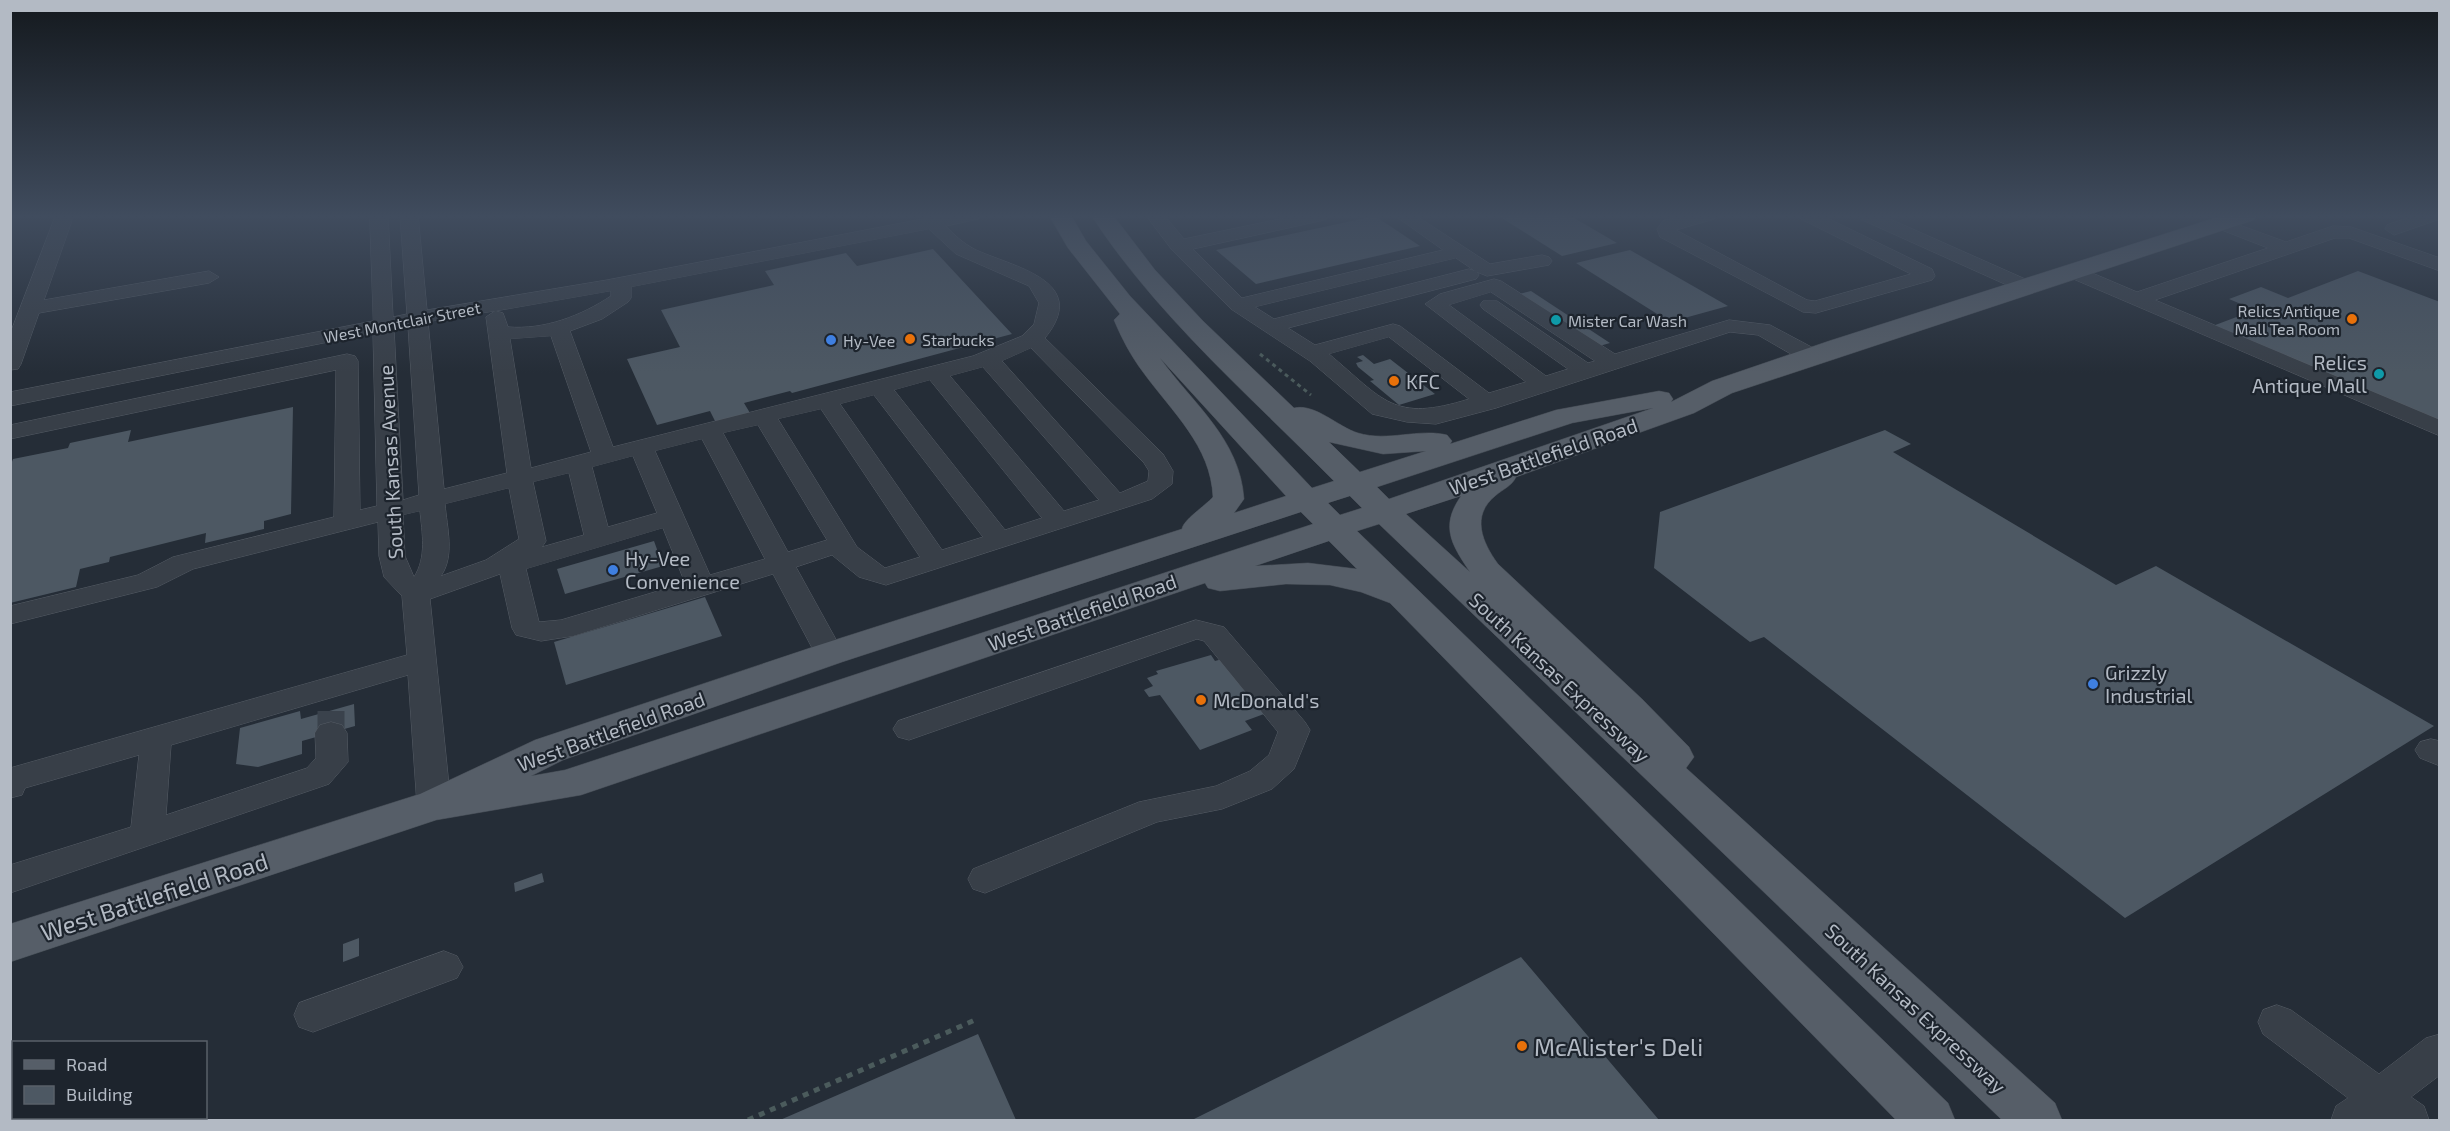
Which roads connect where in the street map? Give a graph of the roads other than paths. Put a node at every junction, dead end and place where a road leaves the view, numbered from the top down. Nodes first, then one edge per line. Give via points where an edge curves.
1 (47, 268) edge
2 (380, 268) edge
3 (414, 268) edge
4 (703, 268) edge
5 (1004, 268) edge
6 (1095, 268) edge
7 (1142, 268) edge
8 (1201, 268) edge
9 (1392, 268) edge
10 (1483, 268) edge
11 (1501, 268) edge
12 (1732, 268) edge
13 (1914, 268) edge
14 (1984, 268) edge
15 (2081, 268) edge
16 (2228, 268) edge
17 (1487, 270) junction
18 (2071, 271) junction
19 (209, 277) dead end
20 (621, 284) junction
21 (2025, 286) junction
22 (2137, 299) junction
23 (1121, 301) junction
24 (494, 304) junction
25 (1238, 305) junction
26 (1490, 305) dead end
27 (33, 308) junction
28 (418, 318) junction
29 (383, 325) junction
30 (1194, 326) junction
31 (1271, 326) junction
32 (558, 327) junction
33 (498, 332) junction
34 (1033, 338) junction
35 (274, 347) junction
36 (1312, 352) junction
37 (1811, 356) junction
38 (988, 359) junction
39 (1613, 363) junction
40 (10, 364) edge
41 (1586, 371) junction
42 (936, 373) junction
43 (273, 377) junction
44 (1544, 385) junction
45 (880, 387) junction
46 (1722, 387) junction
47 (10, 399) edge
48 (826, 401) junction
49 (1488, 403) junction
50 (1566, 416) junction
51 (765, 417) junction
52 (2439, 429) edge
53 (710, 430) junction
54 (10, 432) edge
55 (642, 448) junction
56 (605, 457) junction
57 (579, 464) junction
58 (1525, 464) junction
59 (520, 479) junction
60 (1354, 483) junction
61 (1305, 498) junction
62 (432, 501) junction
63 (1115, 503) junction
64 (390, 511) junction
65 (1384, 511) junction
66 (671, 518) junction
67 (347, 522) junction
68 (1059, 522) junction
69 (1334, 527) junction
70 (598, 539) junction
71 (1000, 541) junction
72 (1166, 543) junction
73 (845, 549) junction
74 (511, 562) junction
75 (781, 562) junction
76 (937, 562) junction
77 (701, 587) junction
78 (416, 594) junction
79 (1403, 598) junction
80 (10, 615) edge
81 (1050, 623) junction
82 (829, 654) junction
83 (422, 662) junction
84 (331, 710) junction
85 (909, 729) dead end
86 (156, 738) junction
87 (11, 782) edge
88 (434, 805) junction
89 (147, 835) junction
90 (1753, 858) junction
91 (10, 879) edge
92 (985, 879) dead end
93 (10, 943) edge
94 (444, 967) dead end
95 (313, 1015) dead end
96 (2277, 1022) dead end
97 (2439, 1051) edge
98 (2380, 1113) edge
99 (1930, 1120) edge
100 (2037, 1120) edge

1 - 27 street
2 - 29 street, South Kansas Avenue
3 - 28 street, South Kansas Avenue
4 - 20 street, West Montclair Street
5 - 34 street via 1047,291 1052,305 1047,322
6 - 23 main road
7 - 30 main road, South Kansas Expressway
8 - 25 street
9 - 25 street
10 - 17 street
11 - 17 street
12 - 13 street via 1803,306 1816,307 1925,276
14 - 21 street
15 - 18 main road, West Battlefield Road
16 - 22 street
17 - 31 street
18 - 21 main road, West Battlefield Road
18 - 22 street
19 - 27 street
20 - 24 street, West Montclair Street
20 - 32 street via 621,298 608,308
21 - 37 main road, West Battlefield Road
22 - 52 street
23 - 61 main road
23 - 72 main road via 1146,361 1205,432 1228,475 1228,499 1222,508
24 - 28 street, West Montclair Street
24 - 33 street
25 - 31 street
26 - 41 street
27 - 40 street
28 - 29 street, West Montclair Street
28 - 62 street, South Kansas Avenue
29 - 35 street, West Montclair Street
29 - 64 street, South Kansas Avenue
30 - 50 main road via 1316,426 1358,443 1411,445
30 - 60 main road, South Kansas Expressway
31 - 36 street
32 - 33 street via 524,333
32 - 56 street
33 - 59 street
34 - 38 street
34 - 63 street via 1154,459 1161,471 1160,484
35 - 43 street
35 - 47 street, West Montclair Street
36 - 49 street via 1380,409 1436,417
36 - 49 street via 1393,330
37 - 39 street via 1763,329 1729,326
37 - 46 main road, West Battlefield Road
38 - 42 street
38 - 63 street
39 - 41 street
39 - 44 street via 1494,285 1436,304
41 - 44 street
42 - 45 street
42 - 68 street
43 - 54 street
43 - 67 street via 347,361
44 - 49 street
45 - 48 street
45 - 71 street
46 - 50 main road, West Battlefield Road
46 - 58 main road, West Battlefield Road via 1684,407
48 - 51 street
48 - 76 street
50 - 60 main road, West Battlefield Road
51 - 53 street
51 - 73 street
53 - 55 street
53 - 75 street
55 - 56 street
55 - 66 street
56 - 57 street
57 - 59 street
57 - 70 street
58 - 65 main road, West Battlefield Road
58 - 90 main road via 1496,481 1466,510 1463,530 1473,554 1665,746
59 - 62 street
59 - 74 street via 533,541
60 - 61 main road, West Battlefield Road
60 - 65 main road, South Kansas Expressway
61 - 69 main road
61 - 72 main road, West Battlefield Road
62 - 64 street
62 - 78 street, South Kansas Avenue via 436,547 433,568
63 - 68 street
64 - 67 street
64 - 78 street, South Kansas Avenue via 392,556 398,577
65 - 69 main road, West Battlefield Road
65 - 90 main road, South Kansas Expressway
66 - 70 street
66 - 77 street
67 - 80 street via 183,563 147,581
68 - 71 street
69 - 79 main road
69 - 81 main road, West Battlefield Road
70 - 74 street
71 - 76 street
72 - 82 main road, West Battlefield Road
73 - 75 street via 832,547
73 - 76 street via 870,574 886,577
74 - 77 street via 526,628 541,632 563,629
74 - 78 street
75 - 77 street
75 - 82 street
78 - 83 street
79 - 81 main road via 1340,576 1275,574 1182,588
79 - 99 main road
81 - 88 main road, West Battlefield Road via 567,785
82 - 88 main road, West Battlefield Road via 549,750
83 - 84 street
83 - 88 street
84 - 86 street
84 - 89 street via 332,762 318,776
85 - 92 street via 1196,629 1214,634 1293,729 1283,761 1261,780 1222,797 1151,811
86 - 87 street
86 - 89 street
88 - 93 main road, West Battlefield Road
89 - 91 street
90 - 100 main road, South Kansas Expressway
94 - 95 street
96 - 98 street
97 - 98 street

